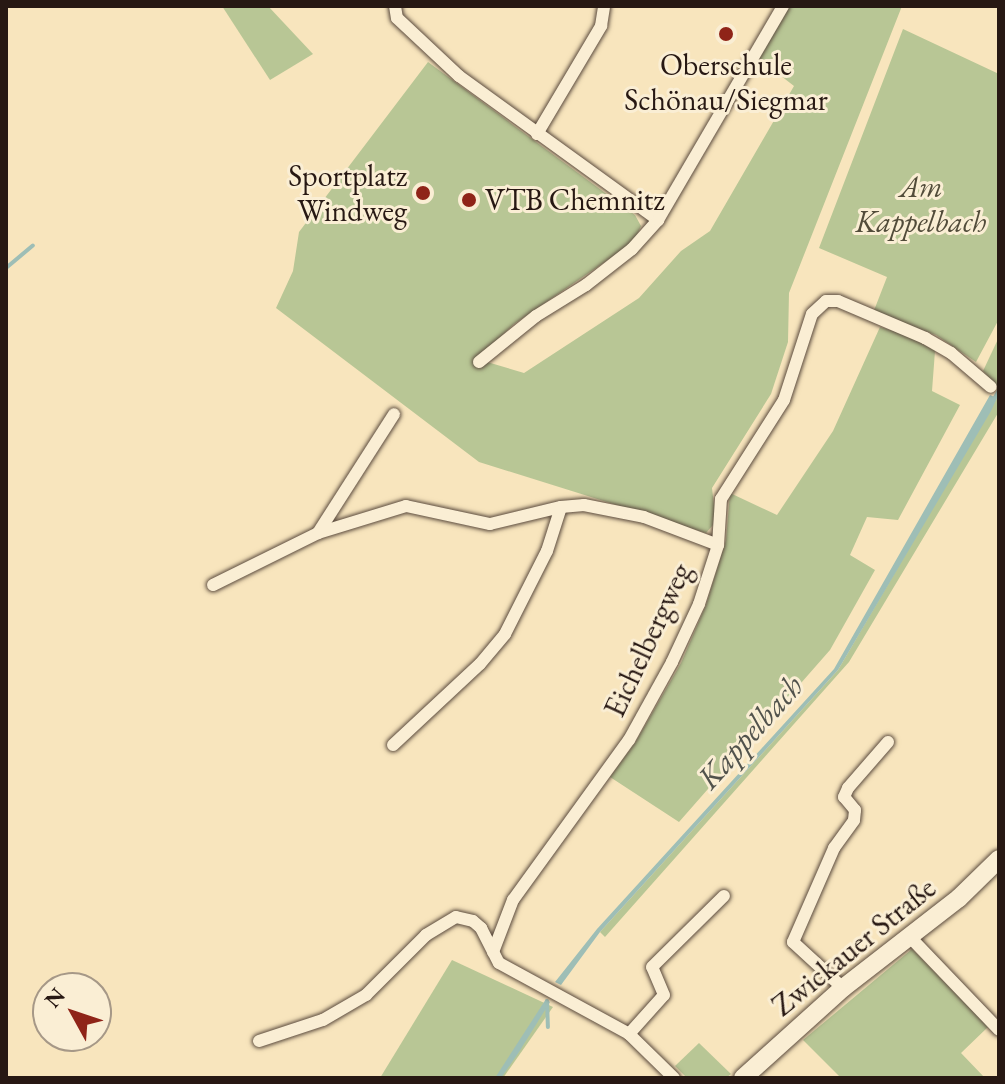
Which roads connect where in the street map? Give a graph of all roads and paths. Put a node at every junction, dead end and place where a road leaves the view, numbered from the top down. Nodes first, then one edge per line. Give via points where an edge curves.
1 (604, 6) edge
2 (783, 6) edge
3 (394, 8) edge
4 (537, 134) junction
5 (658, 220) junction
6 (479, 362) dead end
7 (991, 387) dead end
8 (394, 414) dead end
9 (561, 507) junction
10 (318, 533) junction
11 (718, 545) junction
12 (213, 585) dead end
13 (888, 742) dead end
14 (393, 745) dead end
15 (999, 859) edge
16 (724, 896) dead end
17 (909, 936) junction
18 (493, 952) junction
19 (843, 988) junction
20 (999, 1030) edge
21 (629, 1034) junction
22 (259, 1041) dead end
23 (674, 1078) edge
24 (743, 1078) edge

1 - 4 street via 601,26
2 - 5 street
3 - 4 street via 397,18 459,76
4 - 5 street
5 - 6 street via 632,249 525,323
7 - 11 street, Eichelbergweg via 925,338 838,301 826,301 812,314 784,400 721,499
8 - 10 street
9 - 10 street via 490,524 406,506
9 - 11 street via 584,505 644,517
9 - 14 street via 547,551 505,634
10 - 12 street
11 - 18 street, Eichelbergweg via 699,604 644,714 513,900
13 - 19 street via 848,788 844,797 855,810 854,820 834,848 793,942
15 - 17 main road, Zwickauer Straße
16 - 21 street via 652,967 664,995
17 - 19 main road, Zwickauer Straße
17 - 20 street
18 - 21 street via 499,963
18 - 22 street via 481,928 456,917 426,935 366,995 323,1020
19 - 24 main road, Zwickauer Straße
21 - 23 street

